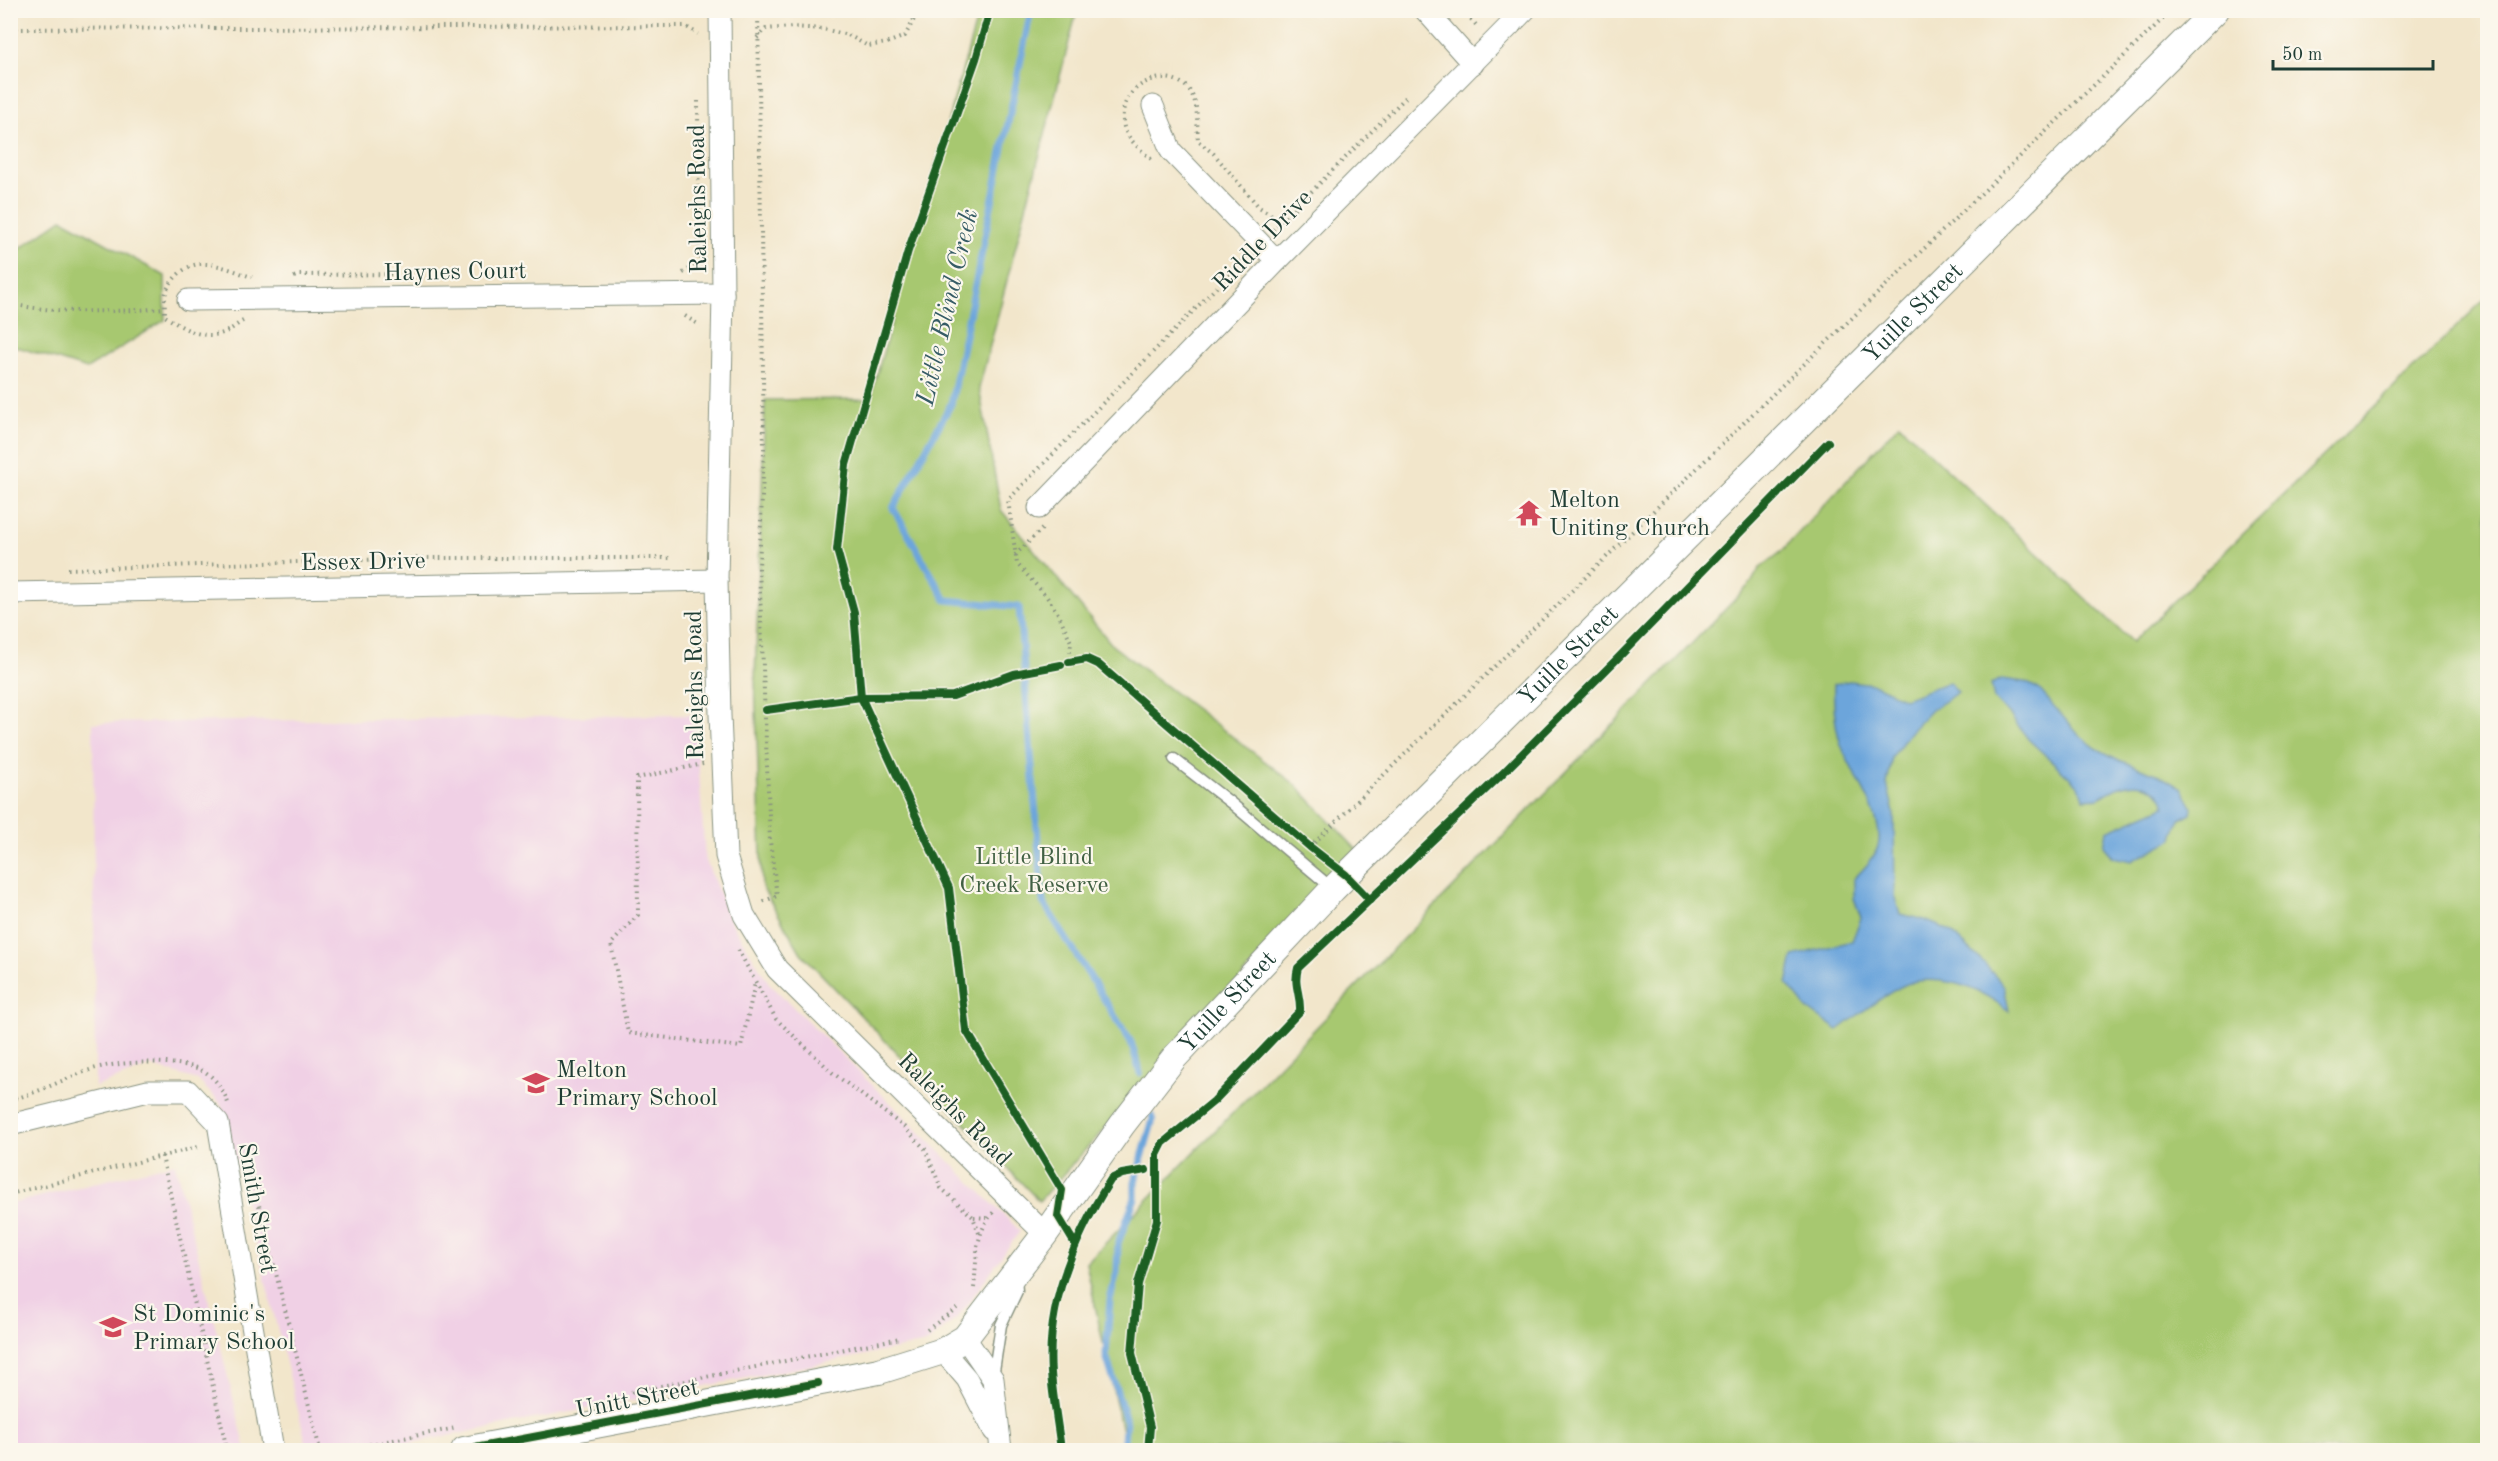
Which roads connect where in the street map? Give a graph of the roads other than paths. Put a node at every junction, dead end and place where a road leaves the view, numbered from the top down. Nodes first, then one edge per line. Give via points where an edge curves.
1 (720, 10) edge
2 (1425, 10) edge
3 (1525, 10) edge
4 (2216, 10) edge
5 (1473, 63) junction
6 (1153, 106) dead end
7 (1277, 261) junction
8 (723, 294) junction
9 (188, 300) dead end
10 (1039, 508) dead end
11 (717, 580) junction
12 (10, 593) edge
13 (1174, 759) dead end
14 (1339, 882) junction
15 (10, 1125) edge
16 (1045, 1234) junction
17 (1016, 1273) junction
18 (965, 1338) junction
19 (943, 1351) junction
20 (993, 1379) junction
21 (1000, 1446) edge
22 (273, 1450) edge
23 (464, 1450) edge

1 - 8 street, Raleighs Road
2 - 5 street
3 - 5 street, Riddle Drive
4 - 14 street, Yuille Street
5 - 7 street, Riddle Drive
6 - 7 street via 1171,151
7 - 10 street, Riddle Drive
8 - 9 street, Haynes Court
8 - 11 street, Raleighs Road
11 - 12 street, Essex Drive
11 - 16 street, Raleighs Road via 726,856 744,915 777,969
13 - 14 lane
14 - 16 street, Yuille Street via 1173,1058
15 - 22 street, Smith Street via 148,1091 188,1091 218,1123
16 - 17 street, Yuille Street
17 - 18 street, Yuille Street
17 - 20 lane via 1017,1291 1001,1325
18 - 19 street, Yuille Street
18 - 20 street
19 - 21 street via 967,1379
19 - 23 street, Unitt Street via 879,1371
20 - 21 street

